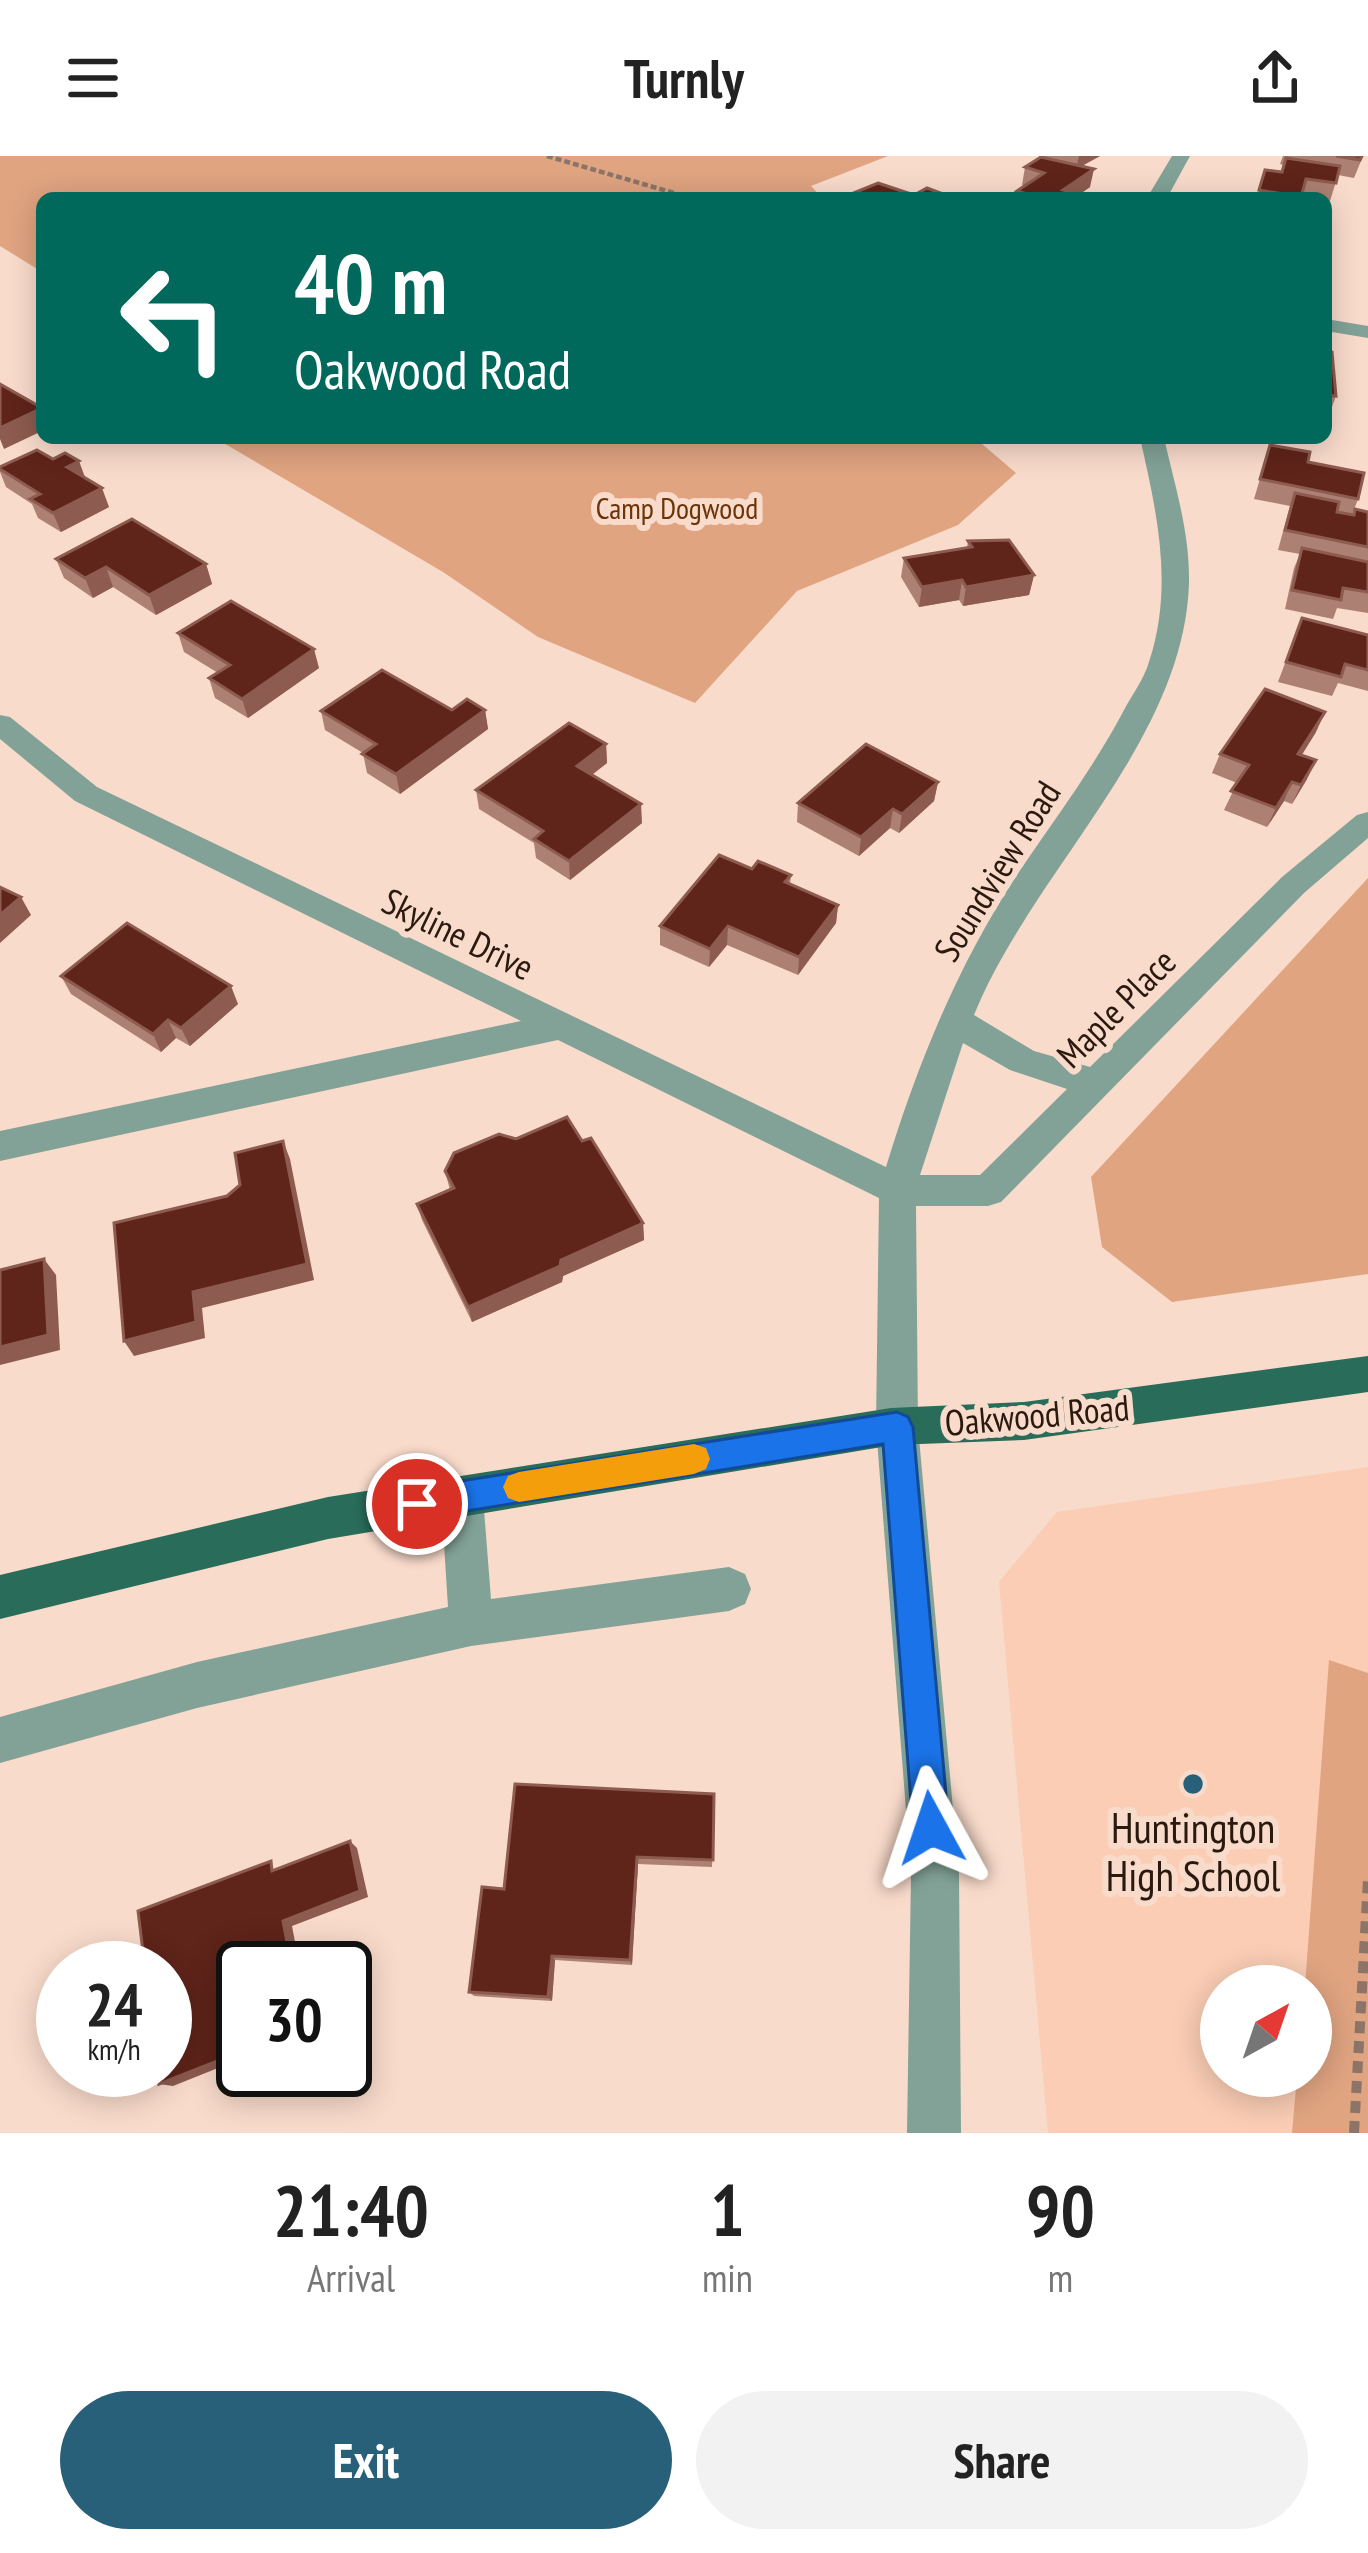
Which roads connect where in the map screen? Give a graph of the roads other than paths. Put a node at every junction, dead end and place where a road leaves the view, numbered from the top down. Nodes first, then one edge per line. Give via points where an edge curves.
1 (1181, 156) edge
2 (1160, 192) edge
3 (1332, 326) edge
4 (1368, 332) edge
5 (1152, 444) edge
6 (0, 724) edge
7 (1368, 822) edge
8 (956, 1020) junction
9 (557, 1027) junction
10 (1097, 1082) junction
11 (0, 1146) edge
12 (897, 1190) junction
13 (1368, 1374) edge
14 (894, 1427) junction
15 (462, 1497) junction
16 (729, 1589) dead end
17 (0, 1597) edge
18 (471, 1624) junction
19 (0, 1740) edge
20 (934, 2133) edge

1 - 2 street
3 - 4 street
5 - 8 street, Soundview Road via 1174,533 1176,585 1163,663 1103,778 974,974
6 - 9 street, Skyline Drive via 86,794
7 - 10 street, Maple Place
8 - 10 street via 1041,1072
8 - 12 street, Soundview Road
9 - 11 street
9 - 12 street, Skyline Drive
10 - 12 street, Maple Place via 988,1191
12 - 14 street, Soundview Road
13 - 14 main road, Oakwood Road via 1024,1421
14 - 15 main road, Oakwood Road
14 - 20 street, Soundview Road via 935,1874
15 - 17 main road, Oakwood Road via 328,1518
15 - 18 street
16 - 18 street
18 - 19 street via 197,1685

